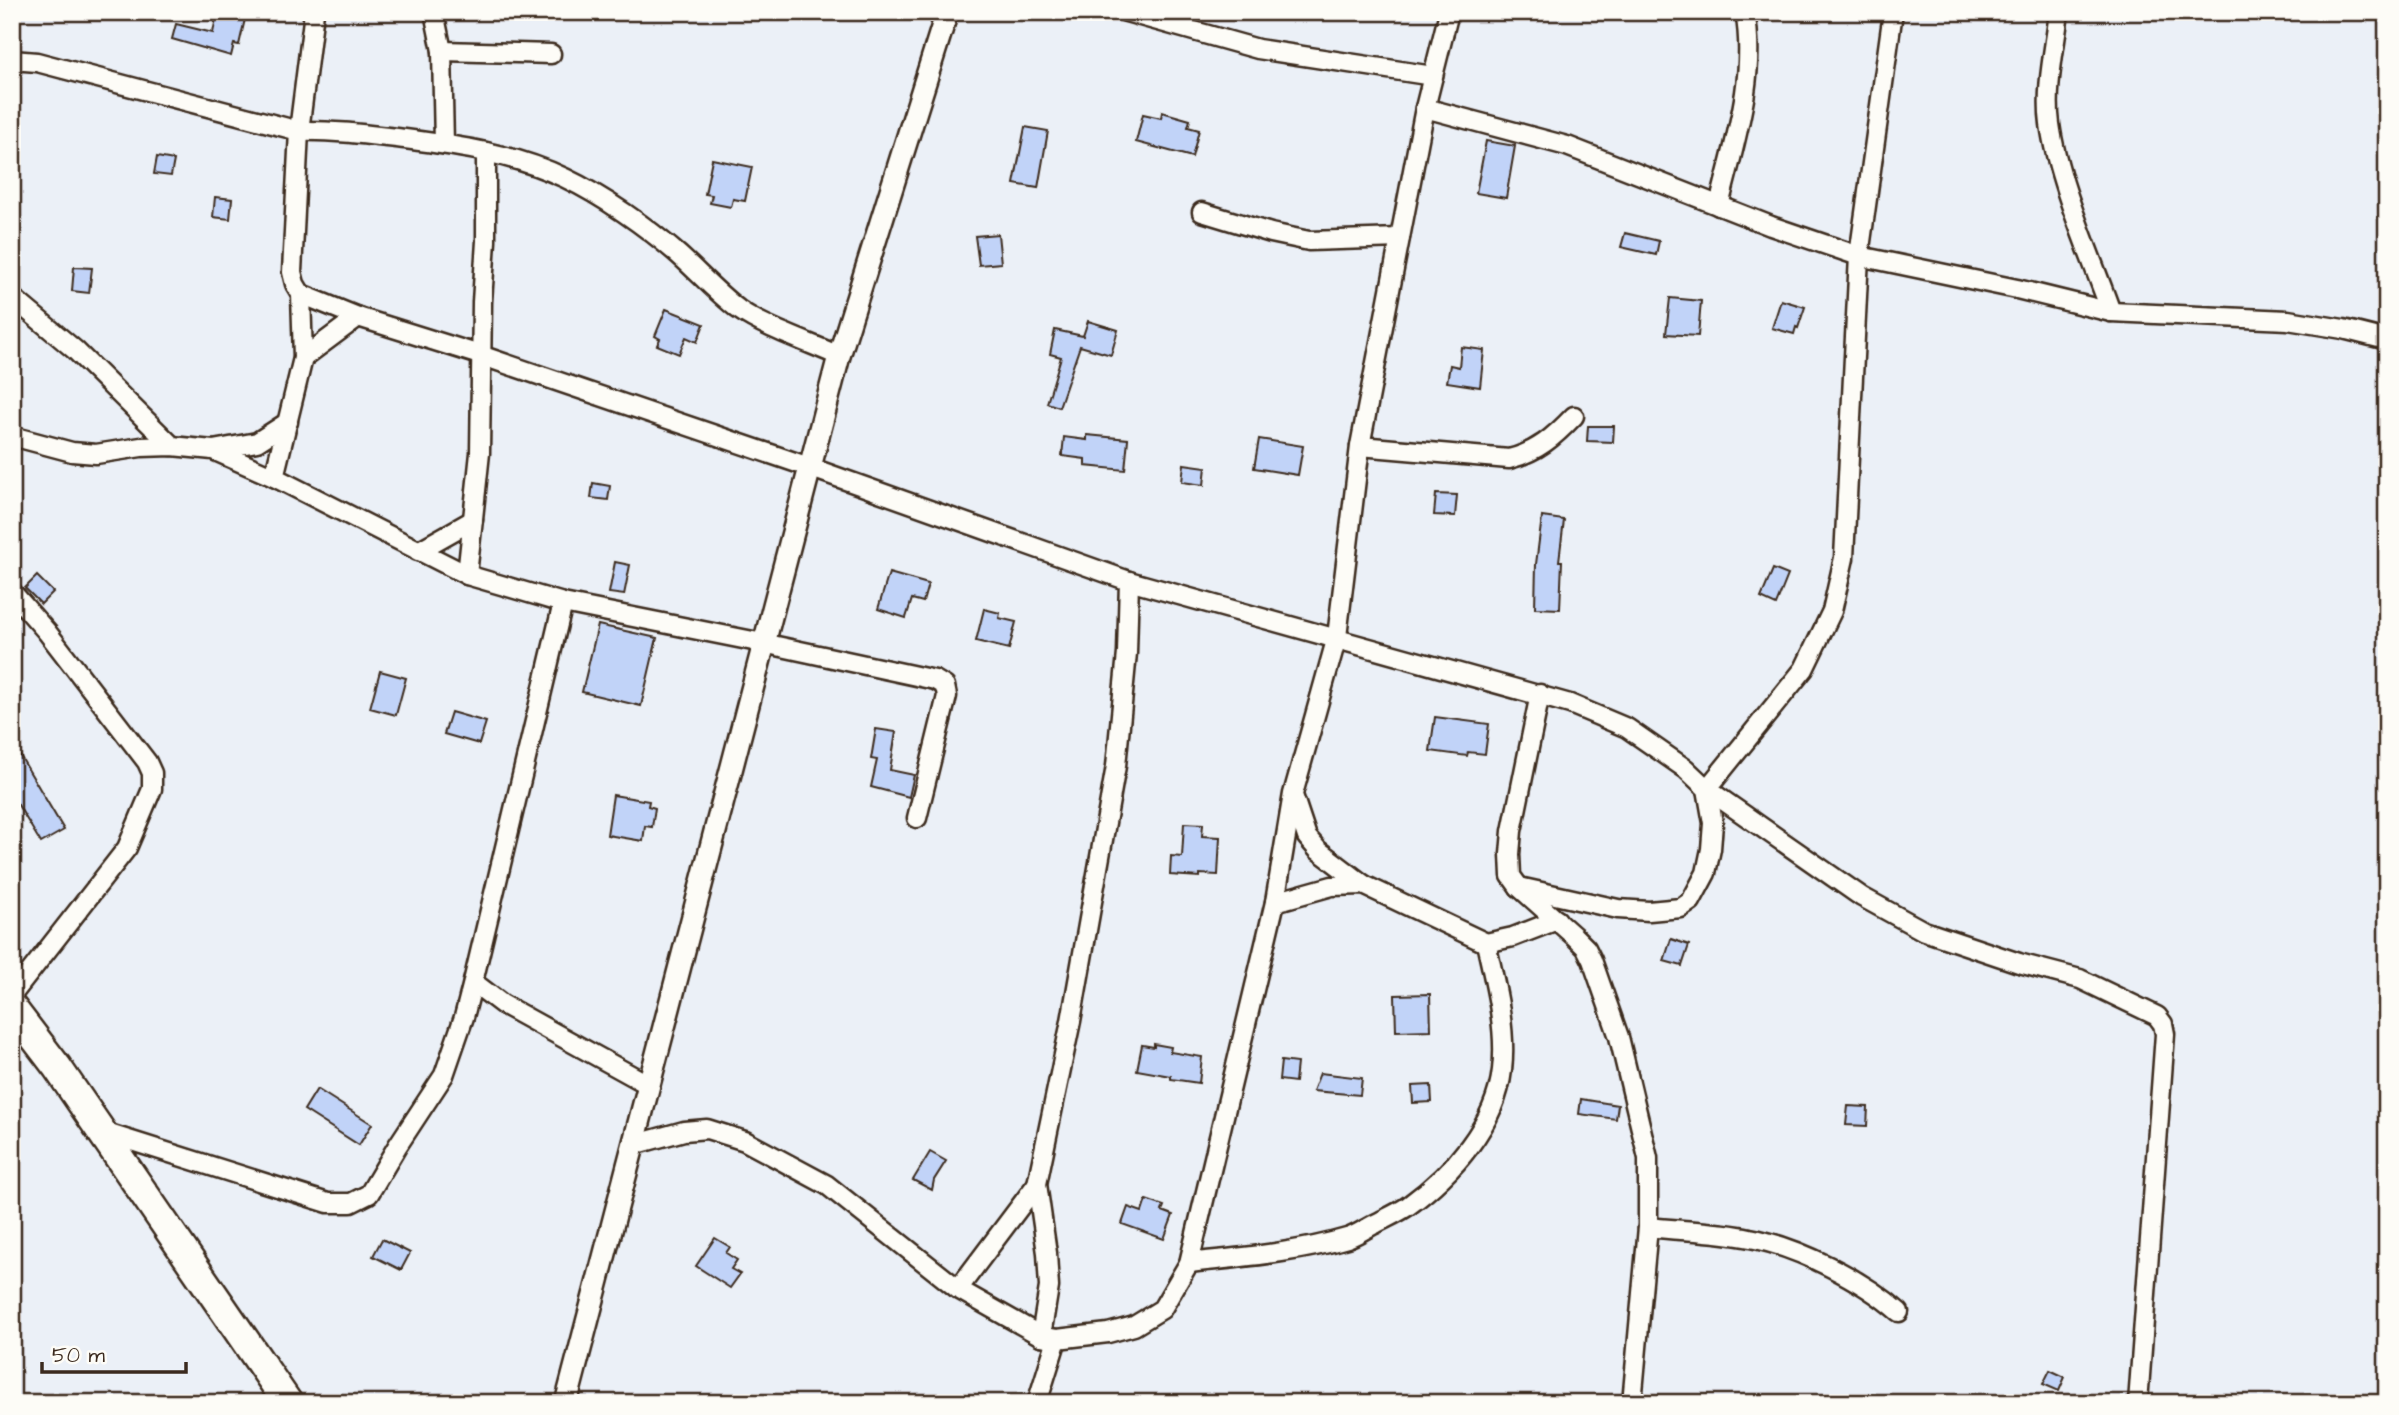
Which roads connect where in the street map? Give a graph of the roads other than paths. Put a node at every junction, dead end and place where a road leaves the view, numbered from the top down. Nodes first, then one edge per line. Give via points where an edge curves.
1 (314, 12) edge
2 (434, 12) edge
3 (947, 12) edge
4 (1126, 12) edge
5 (1449, 12) edge
6 (1745, 12) edge
7 (1893, 12) edge
8 (2059, 12) edge
9 (1171, 18) edge
10 (442, 51) junction
11 (551, 54) dead end
12 (12, 60) edge
13 (1433, 76) junction
14 (1425, 108) junction
15 (299, 131) junction
16 (444, 144) junction
17 (486, 152) junction
18 (1719, 206) junction
19 (1202, 212) dead end
20 (1400, 238) junction
21 (1859, 256) junction
22 (301, 294) junction
23 (12, 297) edge
24 (2111, 312) junction
25 (358, 317) junction
26 (2387, 340) edge
27 (483, 356) junction
28 (839, 356) junction
29 (303, 358) junction
30 (1574, 416) dead end
31 (288, 422) junction
32 (12, 436) edge
33 (172, 446) junction
34 (1360, 446) junction
35 (212, 450) junction
36 (809, 467) junction
37 (274, 477) junction
38 (473, 520) junction
39 (418, 551) junction
40 (467, 575) junction
41 (1129, 582) junction
42 (12, 593) edge
43 (563, 603) junction
44 (1337, 637) junction
45 (763, 643) junction
46 (1540, 694) junction
47 (1707, 789) junction
48 (1293, 794) junction
49 (917, 818) dead end
50 (1364, 885) junction
51 (1519, 887) junction
52 (1275, 902) junction
53 (1557, 920) junction
54 (1486, 943) junction
55 (473, 982) junction
56 (12, 995) edge
57 (12, 1008) edge
58 (649, 1085) junction
59 (100, 1131) junction
60 (633, 1145) junction
61 (1037, 1184) junction
62 (1648, 1227) junction
63 (1189, 1263) junction
64 (958, 1289) junction
65 (1899, 1312) dead end
66 (1049, 1337) junction
67 (288, 1403) edge
68 (566, 1403) edge
69 (1037, 1403) edge
70 (1632, 1403) edge
71 (2138, 1403) edge

1 - 15 street
2 - 10 street
3 - 28 street
4 - 9 street
5 - 13 street
6 - 18 street via 1750,38 1747,89
7 - 21 street
8 - 24 street via 2050,84 2052,133
9 - 13 street via 1258,49
10 - 11 street
10 - 16 street
12 - 15 street via 37,62
13 - 14 street
14 - 18 street via 1567,146
14 - 20 street
15 - 16 street
15 - 22 street via 292,272
16 - 17 street
17 - 27 street
17 - 28 street via 565,178 636,222 740,310
18 - 21 street
19 - 20 street via 1309,242
20 - 34 street
21 - 24 street
21 - 47 street via 1844,558 1832,611 1804,669
22 - 25 street
22 - 29 street
23 - 33 street via 75,350
24 - 26 street via 2288,320
25 - 27 street
25 - 29 street
27 - 36 street
27 - 38 street
28 - 36 street
29 - 31 street
30 - 34 street via 1553,438 1528,454 1509,459
31 - 35 street via 257,442
31 - 37 street
32 - 33 street via 96,454
33 - 35 street
34 - 44 street
35 - 37 street
36 - 41 street
36 - 45 street
37 - 39 street
38 - 39 street
38 - 40 street
39 - 40 street
40 - 43 street
41 - 44 street
41 - 61 street via 1116,766
42 - 56 street via 147,762 152,789 127,848
43 - 45 street
43 - 55 street
44 - 46 street
44 - 48 street
45 - 49 street via 935,680 945,686 947,696
45 - 58 street
46 - 47 street via 1627,728
46 - 51 street via 1512,831 1511,876
47 - 51 street via 1712,849 1706,873 1691,901 1681,908 1618,909
47 - 71 street via 1862,897 1924,931 2080,979 2157,1016 2163,1024
48 - 50 street via 1307,837
48 - 52 street
50 - 52 street via 1332,886
50 - 54 street
51 - 53 street
52 - 63 street
53 - 54 street
53 - 62 street via 1589,954 1619,1037 1648,1158
54 - 63 street via 1503,1042 1503,1068 1498,1095 1481,1129 1450,1170 1407,1207 1349,1237 1280,1253
55 - 58 street via 513,1010
55 - 59 street via 444,1074 369,1194 351,1203 328,1203
57 - 59 main road
58 - 60 street
59 - 67 main road
60 - 64 street via 684,1130 707,1129 744,1141 827,1185
60 - 68 street
61 - 64 street
61 - 66 street via 1047,1253
62 - 65 street via 1749,1237 1782,1246 1860,1282
62 - 70 street
63 - 66 street via 1162,1309 1134,1326 1108,1333
64 - 66 street
66 - 69 street

